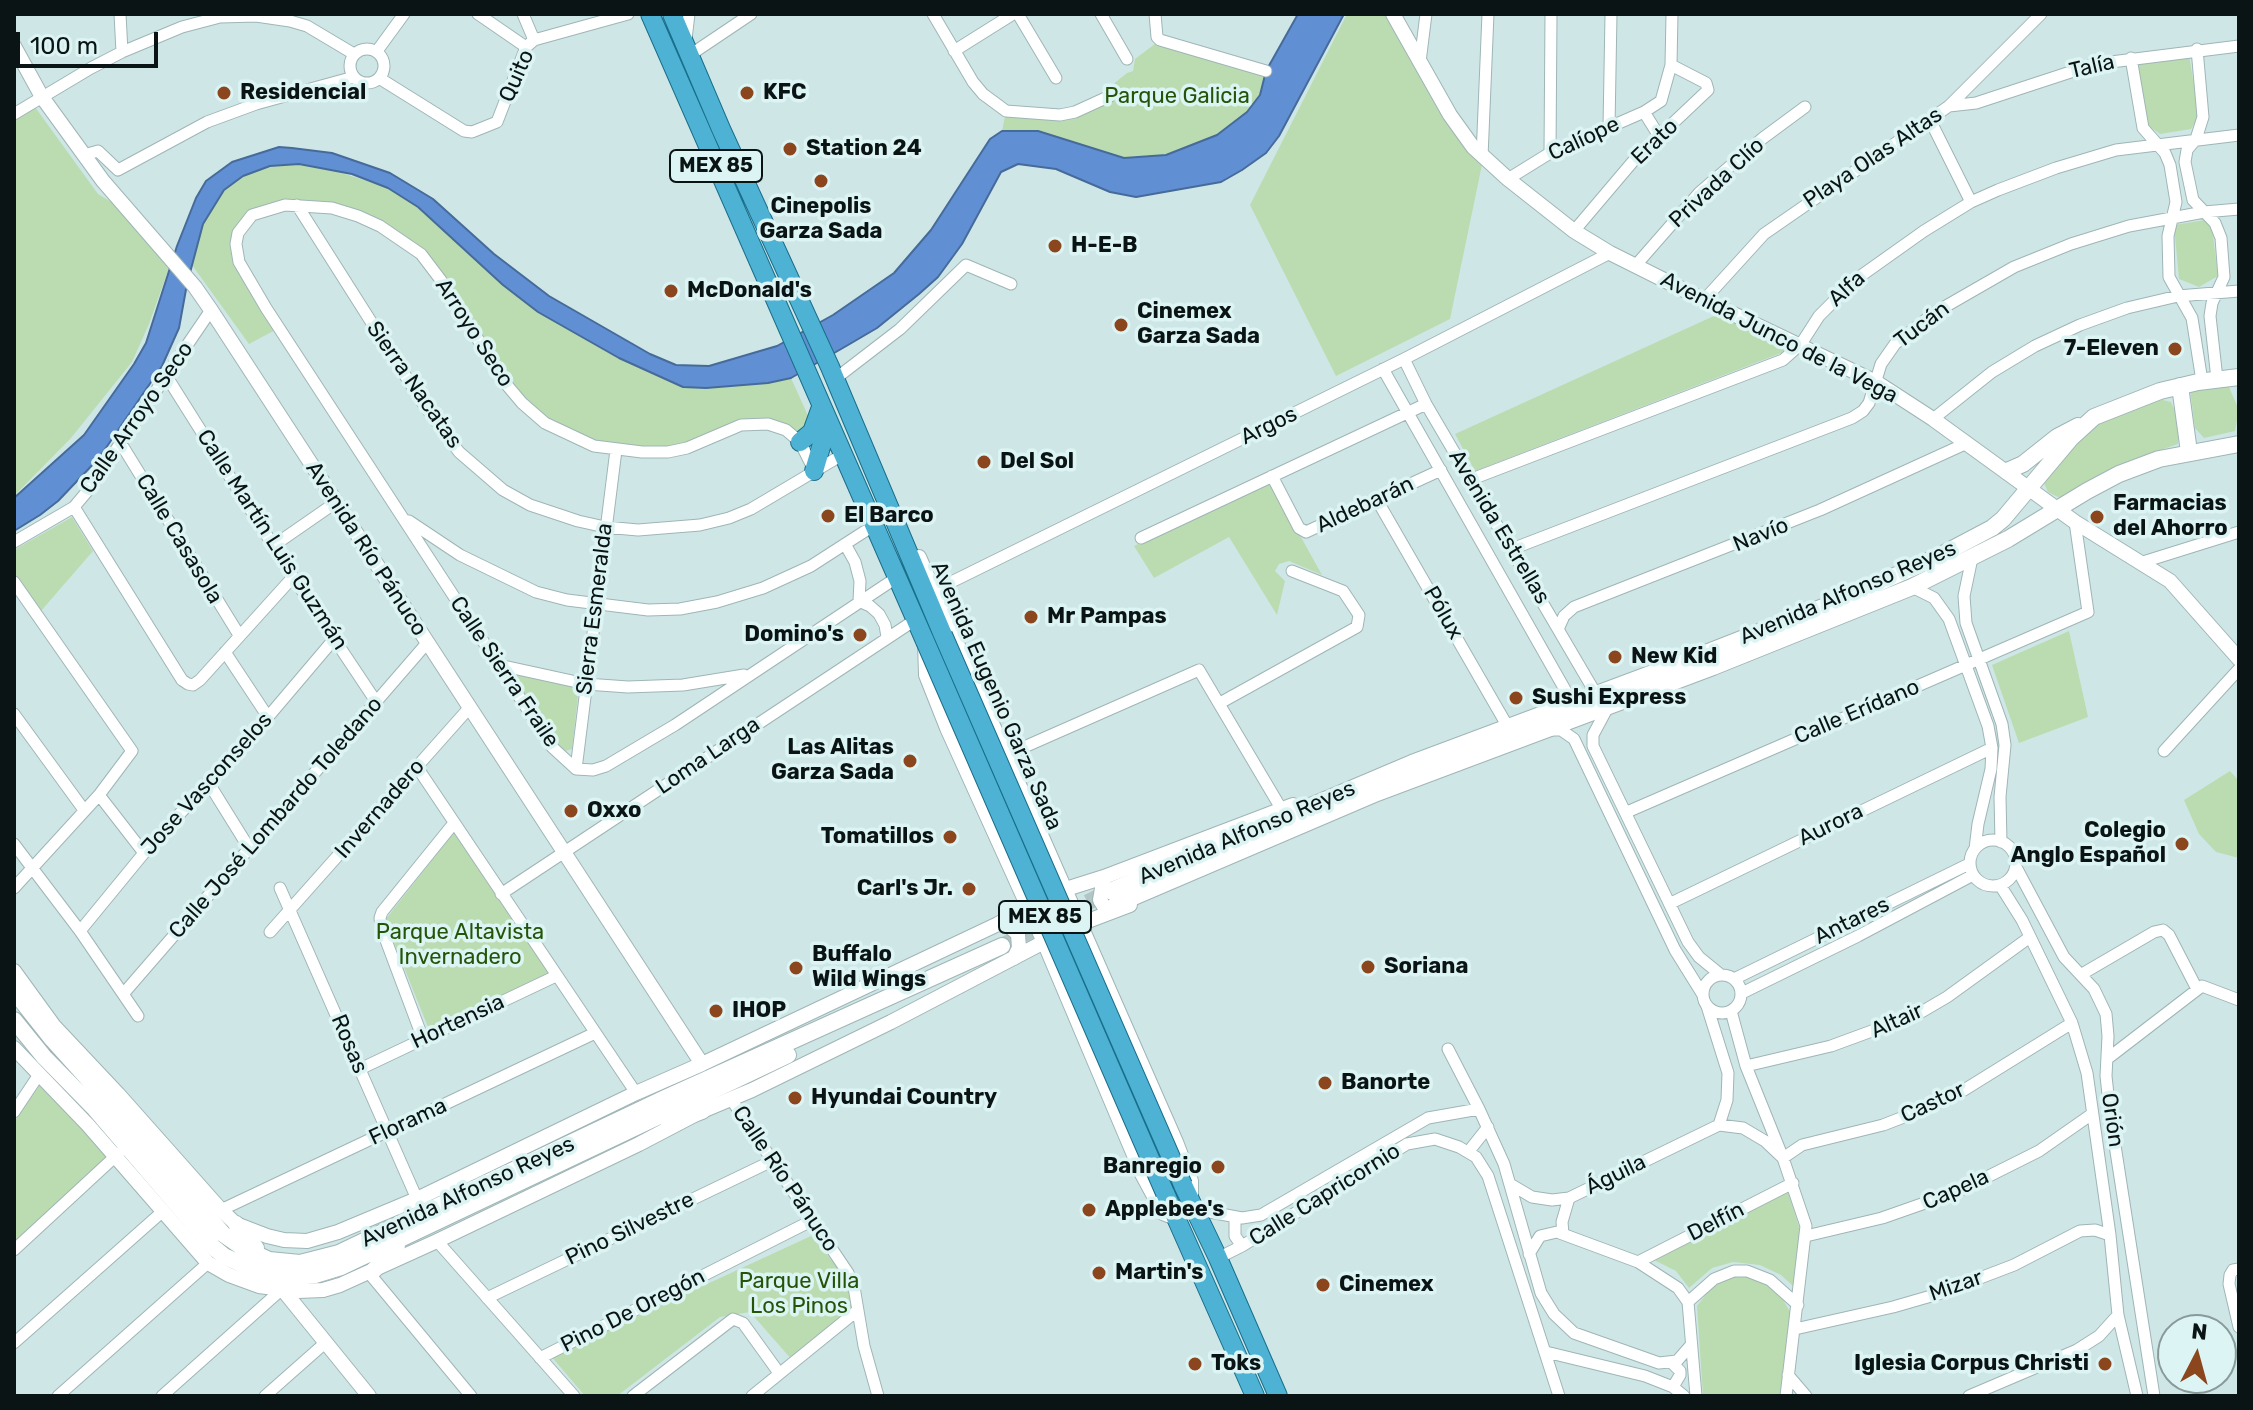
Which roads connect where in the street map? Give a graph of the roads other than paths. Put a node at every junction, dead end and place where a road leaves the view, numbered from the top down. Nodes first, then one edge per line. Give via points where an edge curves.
1 (120, 14) edge
2 (187, 14) edge
3 (404, 14) edge
4 (478, 14) edge
5 (523, 14) edge
6 (628, 14) edge
7 (650, 14) edge
8 (672, 14) edge
9 (689, 14) edge
10 (751, 14) edge
11 (933, 14) edge
12 (1015, 14) edge
13 (1101, 14) edge
14 (1155, 14) edge
15 (1393, 14) edge
16 (1426, 14) edge
17 (1488, 14) edge
18 (1551, 14) edge
19 (1611, 14) edge
20 (1672, 14) edge
21 (2041, 14) edge
22 (182, 27) junction
23 (530, 44) junction
24 (14, 46) edge
25 (2239, 46) edge
26 (688, 49) junction
27 (2197, 49) junction
28 (377, 51) junction
29 (954, 51) junction
30 (122, 52) junction
31 (354, 54) junction
32 (2131, 58) junction
33 (1127, 59) dead end
34 (1420, 62) junction
35 (1671, 65) junction
36 (1266, 71) dead end
37 (354, 77) junction
38 (379, 78) junction
39 (1056, 78) dead end
40 (1110, 96) dead end
41 (42, 97) junction
42 (1949, 106) junction
43 (1805, 107) dead end
44 (1644, 112) junction
45 (14, 114) edge
46 (1930, 120) junction
47 (1609, 127) junction
48 (2239, 135) edge
49 (1659, 136) junction
50 (2196, 139) junction
51 (2157, 144) junction
52 (1550, 153) junction
53 (84, 155) junction
54 (1482, 157) junction
55 (1508, 179) junction
56 (1971, 202) junction
57 (297, 205) junction
58 (2239, 209) edge
59 (2204, 212) junction
60 (2172, 217) junction
61 (1574, 231) junction
62 (1610, 253) junction
63 (237, 254) joint
64 (1636, 265) junction
65 (1011, 284) dead end
66 (2239, 291) edge
67 (2218, 292) junction
68 (2178, 296) junction
69 (1704, 300) junction
70 (211, 310) junction
71 (1801, 344) junction
72 (1404, 359) junction
73 (1383, 369) junction
74 (833, 373) junction
75 (167, 377) junction
76 (2239, 377) edge
77 (2209, 380) junction
78 (1876, 382) junction
79 (2180, 386) junction
80 (1426, 404) junction
81 (1406, 414) junction
82 (825, 416) junction
83 (1933, 419) junction
84 (2084, 425) junction
85 (120, 442) junction
86 (800, 442) junction
87 (1967, 443) junction
88 (2239, 444) edge
89 (616, 450) junction
90 (2189, 452) junction
91 (842, 455) junction
92 (1441, 470) junction
93 (814, 471) junction
94 (2007, 471) junction
95 (1272, 476) junction
96 (1472, 479) junction
97 (2030, 488) junction
98 (1377, 500) junction
99 (335, 503) junction
100 (74, 507) junction
101 (2059, 509) junction
102 (403, 517) junction
103 (2075, 522) junction
104 (873, 526) junction
105 (605, 527) junction
106 (2239, 532) edge
107 (1141, 538) dead end
108 (14, 542) edge
109 (845, 544) junction
110 (273, 546) junction
111 (1512, 549) junction
112 (1972, 558) junction
113 (2143, 562) junction
114 (1292, 571) dead end
115 (293, 577) junction
116 (896, 578) junction
117 (14, 582) edge
118 (1912, 587) junction
119 (930, 592) junction
120 (859, 601) junction
121 (595, 605) junction
122 (915, 620) junction
123 (1559, 627) junction
124 (239, 635) junction
125 (887, 637) junction
126 (335, 638) junction
127 (934, 638) junction
128 (427, 643) junction
129 (225, 652) junction
130 (1571, 652) junction
131 (2239, 659) edge
132 (1551, 661) junction
133 (1973, 661) junction
134 (499, 665) junction
135 (2239, 669) edge
136 (752, 673) junction
137 (586, 684) junction
138 (1602, 700) junction
139 (1572, 702) junction
140 (377, 703) junction
141 (1220, 703) junction
142 (470, 707) junction
143 (14, 714) edge
144 (268, 717) junction
145 (1508, 727) junction
146 (1548, 730) junction
147 (1992, 748) junction
148 (2164, 751) dead end
149 (1006, 755) junction
150 (417, 767) junction
151 (576, 769) junction
152 (208, 782) junction
153 (99, 795) junction
154 (1349, 798) junction
155 (84, 810) junction
156 (1282, 810) junction
157 (1627, 812) junction
158 (454, 823) junction
159 (1039, 829) junction
160 (997, 840) junction
161 (2001, 842) junction
162 (14, 844) edge
163 (249, 848) junction
164 (1975, 849) junction
165 (565, 851) junction
166 (144, 853) junction
167 (2016, 867) junction
168 (31, 868) junction
169 (1971, 870) junction
170 (2000, 885) junction
171 (14, 888) edge
172 (280, 888) dead end
173 (1066, 889) junction
174 (501, 894) junction
175 (1111, 896) junction
176 (1047, 897) junction
177 (1671, 903) junction
178 (1027, 908) junction
179 (291, 911) junction
180 (998, 924) junction
181 (1082, 924) junction
182 (80, 931) junction
183 (270, 932) dead end
184 (1065, 933) junction
185 (2030, 937) junction
186 (1044, 942) junction
187 (1007, 953) junction
188 (2064, 957) junction
189 (2045, 970) junction
190 (14, 971) edge
191 (2082, 974) junction
192 (1721, 975) junction
193 (556, 976) junction
194 (1105, 976) junction
195 (1734, 979) junction
196 (2197, 989) junction
197 (14, 991) edge
198 (124, 993) junction
199 (1066, 993) junction
200 (1742, 993) junction
201 (2239, 1000) edge
202 (1705, 1001) junction
203 (1731, 1011) junction
204 (138, 1016) dead end
205 (14, 1020) edge
206 (2072, 1023) junction
207 (595, 1033) junction
208 (423, 1039) junction
209 (14, 1048) edge
210 (1448, 1049) dead end
211 (2107, 1063) junction
212 (702, 1064) junction
213 (1746, 1066) junction
214 (360, 1069) junction
215 (2087, 1073) junction
216 (38, 1076) junction
217 (636, 1093) junction
218 (663, 1099) junction
219 (731, 1099) junction
220 (1479, 1109) junction
221 (702, 1111) junction
222 (14, 1112) edge
223 (2092, 1114) junction
224 (1428, 1118) junction
225 (1719, 1125) junction
226 (1488, 1127) junction
227 (133, 1129) junction
228 (386, 1132) junction
229 (617, 1138) junction
230 (1435, 1139) junction
231 (1469, 1151) junction
232 (121, 1152) junction
233 (1783, 1158) junction
234 (176, 1160) junction
235 (774, 1160) junction
236 (1793, 1183) junction
237 (1510, 1184) junction
238 (1183, 1197) junction
239 (1569, 1198) junction
240 (417, 1199) junction
241 (221, 1210) junction
242 (162, 1212) junction
243 (1235, 1217) junction
244 (1178, 1219) junction
245 (811, 1221) junction
246 (236, 1224) junction
247 (1563, 1234) junction
248 (407, 1235) junction
249 (2110, 1235) junction
250 (1806, 1236) junction
251 (437, 1241) junction
252 (1242, 1246) junction
253 (14, 1250) edge
254 (1529, 1254) junction
255 (1218, 1258) junction
256 (1638, 1262) junction
257 (208, 1263) junction
258 (2236, 1270) edge
259 (371, 1272) junction
260 (275, 1275) junction
261 (309, 1277) junction
262 (2140, 1293) junction
263 (2117, 1297) junction
264 (487, 1298) junction
265 (1688, 1302) junction
266 (1798, 1305) junction
267 (858, 1310) junction
268 (2118, 1315) junction
269 (1561, 1322) junction
270 (2239, 1327) edge
271 (1795, 1329) junction
272 (1541, 1339) junction
273 (1595, 1339) junction
274 (14, 1343) edge
275 (325, 1343) junction
276 (1691, 1345) junction
277 (1546, 1352) junction
278 (540, 1358) junction
279 (1590, 1362) junction
280 (1673, 1364) junction
281 (779, 1373) junction
282 (1788, 1375) junction
283 (1673, 1387) junction
284 (362, 1394) edge
285 (874, 1394) edge
286 (58, 1396) edge
287 (162, 1396) edge
288 (265, 1396) edge
289 (471, 1396) edge
290 (574, 1396) edge
291 (633, 1396) edge
292 (752, 1396) edge
293 (1255, 1396) edge
294 (1278, 1396) edge
295 (1559, 1396) edge
296 (1684, 1396) edge
297 (1696, 1396) edge
298 (1786, 1396) edge
299 (1806, 1396) edge
300 (1969, 1396) edge
301 (2137, 1396) edge
302 (2154, 1396) edge

1 - 30 street
2 - 22 street
3 - 28 street
4 - 23 street
5 - 23 street
6 - 23 street, Quito
7 - 82 highway, Avenida Eugenio Garza Sada / MEX 85
8 - 26 highway, Avenida Eugenio Garza Sada / MEX 85
9 - 26 street
10 - 26 street
11 - 29 street
12 - 29 street
12 - 39 street
13 - 33 street
14 - 36 street via 1160,40
15 - 34 street, Avenida Junco de la Vega
16 - 34 street
17 - 54 street
18 - 52 street
19 - 47 street
20 - 35 street
21 - 42 street, Playa Olas Altas
22 - 30 street
22 - 31 street via 228,16 290,21
23 - 38 street, Quito via 497,122 472,132
24 - 41 street, Avenida Río Pánuco
25 - 27 street, Talía
26 - 74 highway, Avenida Eugenio Garza Sada / MEX 85
27 - 32 street, Talía
27 - 50 street via 2203,105
28 - 31 street
28 - 38 street via 384,61
29 - 40 street via 983,94 1006,111 1060,115
30 - 41 street
31 - 37 street
32 - 42 street, Talía
32 - 51 street via 2143,128
34 - 54 street, Avenida Junco de la Vega via 1457,127
35 - 44 street, Calíope via 1661,101
35 - 49 street, Erato via 1708,88
37 - 38 street via 371,83
37 - 53 street via 207,122 118,170 98,151
41 - 45 street
41 - 53 street, Avenida Río Pánuco
42 - 46 street, Playa Olas Altas
43 - 64 street, Privada Clío via 1699,193
44 - 47 street, Calíope
44 - 49 street
46 - 56 street
46 - 69 street, Playa Olas Altas via 1764,234
47 - 52 street, Calíope
48 - 50 street, Alfa
49 - 61 street, Erato
50 - 51 street, Alfa
50 - 59 street via 2185,162 2193,200
51 - 56 street, Alfa via 2085,158
51 - 60 street via 2172,176
52 - 55 street, Calíope
53 - 70 street, Avenida Río Pánuco
54 - 55 street, Avenida Junco de la Vega
55 - 61 street, Avenida Junco de la Vega
56 - 71 street, Alfa via 1855,280 1819,316
57 - 63 street, Arroyo Seco via 273,207 247,219 238,233
57 - 89 street, Arroyo Seco via 358,216 404,240 440,279 522,403 545,423 594,446
57 - 105 street, Sierra Nacatas via 459,452 503,490 530,505
58 - 59 street, Tucán
59 - 60 street, Tucán
59 - 67 street via 2221,238 2224,270
60 - 68 street via 2169,277
60 - 78 street, Tucán via 2071,244 1987,281 1895,344
61 - 62 street, Avenida Junco de la Vega
62 - 64 street, Avenida Junco de la Vega
62 - 72 street, Argos
63 - 102 street, Calle Sierra Fraile via 271,316
64 - 69 street, Avenida Junco de la Vega
65 - 74 street via 966,265 900,329
66 - 67 street
67 - 68 street
67 - 77 street via 2210,316
68 - 77 street via 2192,318
68 - 83 street via 2103,316 2035,346 1982,379
69 - 71 street, Avenida Junco de la Vega
70 - 75 street, Calle Arroyo Seco
70 - 99 street, Avenida Río Pánuco
71 - 78 street, Avenida Junco de la Vega
71 - 96 street, Alfa via 1783,360
72 - 73 street, Argos
72 - 80 street, Avenida Estrellas
73 - 81 street, Avenida Estrellas
73 - 119 street, Argos
74 - 119 highway, Avenida Eugenio Garza Sada
75 - 85 street, Calle Arroyo Seco
75 - 110 street, Calle Martín Luis Guzmán
76 - 77 main road, Avenida Alfonso Reyes
77 - 79 main road, Avenida Alfonso Reyes
78 - 83 street, Avenida Junco de la Vega
78 - 111 street, Tucán via 1869,403 1852,418
79 - 84 main road, Avenida Alfonso Reyes via 2131,401
79 - 90 main road
80 - 81 street
80 - 96 street, Avenida Estrellas
81 - 92 street, Avenida Estrellas
81 - 95 street
82 - 86 highway
82 - 91 highway, Avenida Eugenio Garza Sada / MEX 85
82 - 93 highway
83 - 87 street, Avenida Junco de la Vega
84 - 94 main road via 2066,431
84 - 97 main road, Avenida Alfonso Reyes
85 - 100 street, Calle Arroyo Seco
85 - 124 street, Calle Casasola
86 - 89 street, Arroyo Seco via 780,427 753,424 668,452
86 - 93 street
87 - 94 street, Avenida Junco de la Vega
87 - 123 street, Navío via 1820,510 1574,607
88 - 90 main road, Avenida Alfonso Reyes
89 - 105 street, Sierra Esmeralda
90 - 101 main road, Avenida Alfonso Reyes via 2119,474
91 - 93 street, Sierra Nacatas
91 - 104 highway, Avenida Eugenio Garza Sada / MEX 85
92 - 98 street, Aldebarán
92 - 132 street, Avenida Estrellas
93 - 105 street, Sierra Nacatas via 729,518 675,528
94 - 97 street, Avenida Junco de la Vega
95 - 98 street, Aldebarán via 1306,532
95 - 107 street
96 - 111 street, Avenida Estrellas
97 - 101 street, Avenida Junco de la Vega
97 - 138 main road, Avenida Alfonso Reyes via 1992,528 1937,557
98 - 145 street, Pólux
99 - 110 street
99 - 128 street, Avenida Río Pánuco
100 - 108 street, Calle Arroyo Seco
100 - 129 street via 182,680 193,685
101 - 103 street, Avenida Junco de la Vega
101 - 112 main road, Avenida Alfonso Reyes
102 - 121 street via 460,555 536,592
102 - 134 street, Calle Sierra Fraile
103 - 113 street, Avenida Junco de la Vega
103 - 133 street, Calle Erídano via 2088,612
104 - 109 street
104 - 116 highway, Avenida Eugenio Garza Sada / MEX 85
105 - 121 street, Sierra Esmeralda
106 - 113 street
109 - 120 street via 860,581
109 - 121 street via 763,588 717,602 648,610
110 - 115 street, Calle Martín Luis Guzmán
111 - 123 street, Avenida Estrellas
112 - 118 main road, Avenida Alfonso Reyes
112 - 133 street via 1964,609
113 - 131 street, Avenida Junco de la Vega via 2177,586
114 - 141 street via 1343,591 1359,615 1357,627
115 - 124 street
115 - 126 street, Calle Martín Luis Guzmán
116 - 120 street, Calle Sierra Fraile
116 - 122 highway, Avenida Eugenio Garza Sada / MEX 85
117 - 153 street via 130,744 132,751
118 - 133 street via 1941,605
118 - 138 main road, Avenida Alfonso Reyes
119 - 127 highway, Avenida Eugenio Garza Sada
119 - 149 street
120 - 125 street via 879,614
120 - 136 street, Calle Sierra Fraile
121 - 137 street, Sierra Esmeralda
122 - 125 street, Loma Larga
122 - 127 highway, Avenida Eugenio Garza Sada / MEX 85
123 - 130 street, Avenida Estrellas
124 - 129 street
125 - 165 street, Loma Larga
126 - 140 street, Calle Martín Luis Guzmán
126 - 144 street, Jose Vasconselos
127 - 160 street via 924,663 932,692
127 - 238 highway, Avenida Eugenio Garza Sada / MEX 85, bridge
128 - 140 street, Calle José Lombardo Toledano
128 - 142 street, Avenida Río Pánuco
129 - 144 street
130 - 132 street via 1564,661
130 - 138 street, Avenida Estrellas
132 - 139 street, Avenida Estrellas
133 - 147 street
133 - 157 street, Calle Erídano
133 - 161 street via 2002,724
134 - 137 street
134 - 151 street, Calle Sierra Fraile via 552,747
135 - 148 street
136 - 137 street via 673,686
136 - 151 street, Calle Sierra Fraile via 606,766
137 - 151 street, Sierra Esmeralda
138 - 139 main road, Avenida Alfonso Reyes
138 - 146 main road, Avenida Alfonso Reyes
138 - 157 street via 1593,746
139 - 145 main road, Avenida Alfonso Reyes
140 - 163 street, Calle José Lombardo Toledano
141 - 149 street via 1199,670
141 - 156 street
142 - 150 street, Invernadero
142 - 165 street, Avenida Río Pánuco
143 - 155 street
144 - 152 street, Jose Vasconselos
145 - 154 main road, Avenida Alfonso Reyes
146 - 154 main road, Avenida Alfonso Reyes
146 - 202 street via 1561,730 1574,739 1675,950
147 - 164 street
147 - 177 street, Aurora
149 - 159 street
150 - 158 street
150 - 179 street, Invernadero
152 - 163 street
152 - 166 street, Jose Vasconselos
153 - 155 street
153 - 166 street
154 - 156 street, Avenida Alfonso Reyes via 1324,794
154 - 175 main road, Avenida Alfonso Reyes
155 - 168 street
156 - 175 street, Avenida Alfonso Reyes via 1197,842
157 - 177 street
158 - 174 street
158 - 208 street via 380,918
159 - 160 street via 1026,844
159 - 173 street
160 - 176 street
160 - 178 street
161 - 164 street
161 - 167 street via 2010,848
162 - 168 street
163 - 198 street, Calle José Lombardo Toledano
164 - 169 street
165 - 174 street, Loma Larga
165 - 212 street, Avenida Río Pánuco
166 - 182 street, Jose Vasconselos
167 - 170 street
167 - 188 street, Orión
168 - 171 street
168 - 182 street
169 - 170 street via 1980,883
169 - 195 street, Antares
169 - 200 street, Antares via 1858,936
170 - 185 street, Orión
172 - 179 street, Rosas
173 - 175 street
173 - 176 street
173 - 181 street
174 - 193 street
175 - 181 street
176 - 178 street via 1035,899
176 - 181 street
177 - 192 street via 1693,950
178 - 180 street
178 - 184 street via 1053,919
178 - 186 street
179 - 183 street, Invernadero
179 - 214 street, Rosas
180 - 187 street via 1018,934 1019,948
180 - 212 street
181 - 184 street via 1076,932
181 - 194 street
182 - 198 street
184 - 186 street, Avenida Alfonso Reyes
184 - 194 street
185 - 189 street, Orión
185 - 213 street, Altair via 1918,1014 1841,1043
186 - 187 street, Avenida Alfonso Reyes
186 - 199 street
187 - 218 main road, Avenida Alfonso Reyes
187 - 219 street, Avenida Alfonso Reyes via 903,1016
187 - 229 main road, Avenida Alfonso Reyes
188 - 189 street via 2051,960
188 - 191 street, Orión
189 - 206 street, Orión
190 - 234 street via 54,1026
191 - 196 street via 2163,930
191 - 211 street, Orión via 2106,1014
192 - 195 street
192 - 202 street via 1705,985
193 - 207 street
193 - 208 street, Hortensia
194 - 199 street via 1081,972
194 - 238 street via 1191,1181
195 - 200 street
196 - 201 street via 2207,986
196 - 211 street
197 - 227 main road, Avenida Alfonso Reyes
198 - 204 street
199 - 244 street via 1142,1174 1163,1213
200 - 203 street
202 - 203 street via 1723,1013
202 - 225 street via 1728,1073
203 - 213 street
205 - 232 main road, Avenida Alfonso Reyes via 95,1109
206 - 215 street, Orión
206 - 233 street, Castor via 1927,1108 1802,1145
207 - 217 street
207 - 228 street, Florama
208 - 214 street, Hortensia
209 - 216 street
210 - 220 street
211 - 215 street
211 - 262 street, Orión via 2110,1113
212 - 217 street
212 - 218 main road via 697,1075
213 - 233 street
214 - 228 street, Rosas
215 - 223 street, Orión
216 - 222 street
216 - 232 street
217 - 240 street
218 - 261 main road, Avenida Alfonso Reyes via 339,1253
219 - 221 street, Avenida Alfonso Reyes
219 - 235 street, Calle Río Pánuco
220 - 224 street, Calle Capricornio
220 - 226 street
221 - 229 main road
221 - 251 street, Avenida Alfonso Reyes
223 - 249 street, Orión
223 - 250 street, Capela via 2039,1151 1959,1191 1882,1218
224 - 230 street
224 - 243 street, Calle Capricornio via 1261,1215
225 - 233 street via 1752,1131
225 - 239 street, Águila
226 - 231 street
226 - 237 street
227 - 234 main road
227 - 260 main road, Avenida Alfonso Reyes via 223,1234
228 - 240 street, Rosas
228 - 241 street, Florama
229 - 248 main road, Avenida Alfonso Reyes
230 - 231 street
230 - 252 street, Calle Capricornio via 1399,1148
231 - 272 street via 1482,1164 1495,1194
232 - 242 street
232 - 253 street
232 - 260 main road, Avenida Alfonso Reyes via 213,1247 239,1264
233 - 236 street
234 - 241 street
235 - 245 street, Calle Río Pánuco
235 - 264 street, Pino Silvestre
236 - 250 street
236 - 256 street, Delfín
237 - 239 street, Águila via 1532,1197
237 - 254 street
238 - 243 street, Calle Capricornio
238 - 244 highway, Avenida Eugenio Garza Sada / MEX 85
238 - 255 highway, Avenida Eugenio Garza Sada / MEX 85
239 - 247 street
240 - 246 street via 307,1241 275,1239
241 - 246 street
242 - 257 street
242 - 274 street
243 - 252 street via 1235,1236
244 - 293 highway, Avenida Eugenio Garza Sada / MEX 85
245 - 267 street, Calle Río Pánuco via 848,1273
245 - 278 street, Pino De Oregón
246 - 260 main road
247 - 254 street via 1540,1236
247 - 256 street
248 - 259 main road
248 - 261 main road, Avenida Alfonso Reyes
249 - 263 street, Orión
249 - 271 street, Mizar via 2080,1231 2014,1265 1938,1294
250 - 266 street
251 - 259 street, Avenida Alfonso Reyes
251 - 264 street
252 - 255 street, Calle Capricornio
254 - 269 street via 1541,1293
255 - 294 highway, Avenida Eugenio Garza Sada / MEX 85
256 - 265 street via 1671,1282
257 - 260 street, Avenida Alfonso Reyes via 241,1280
257 - 286 street
258 - 270 street via 2229,1284
259 - 261 street, Avenida Alfonso Reyes via 332,1288
259 - 289 street
260 - 261 street, Avenida Alfonso Reyes
260 - 261 main road, Avenida Alfonso Reyes via 288,1263
260 - 275 street
260 - 287 street
262 - 263 street via 2127,1291
262 - 302 street, Orión
263 - 268 street, Orión
264 - 278 street
265 - 266 street via 1714,1279 1747,1271 1770,1280
265 - 276 street
266 - 271 street
267 - 281 street
267 - 285 street, Calle Río Pánuco
268 - 300 street via 2077,1350
268 - 301 street, Orión
269 - 272 street
269 - 273 street via 1574,1333
271 - 282 street
272 - 277 street
273 - 279 street via 1597,1355
273 - 280 street via 1651,1362
275 - 284 street
275 - 288 street
276 - 280 street
276 - 297 street
277 - 279 street
277 - 295 street
278 - 290 street
279 - 283 street
280 - 283 street via 1680,1375
281 - 291 street via 743,1323 733,1319
281 - 292 street
282 - 298 street
282 - 299 street
283 - 296 street

